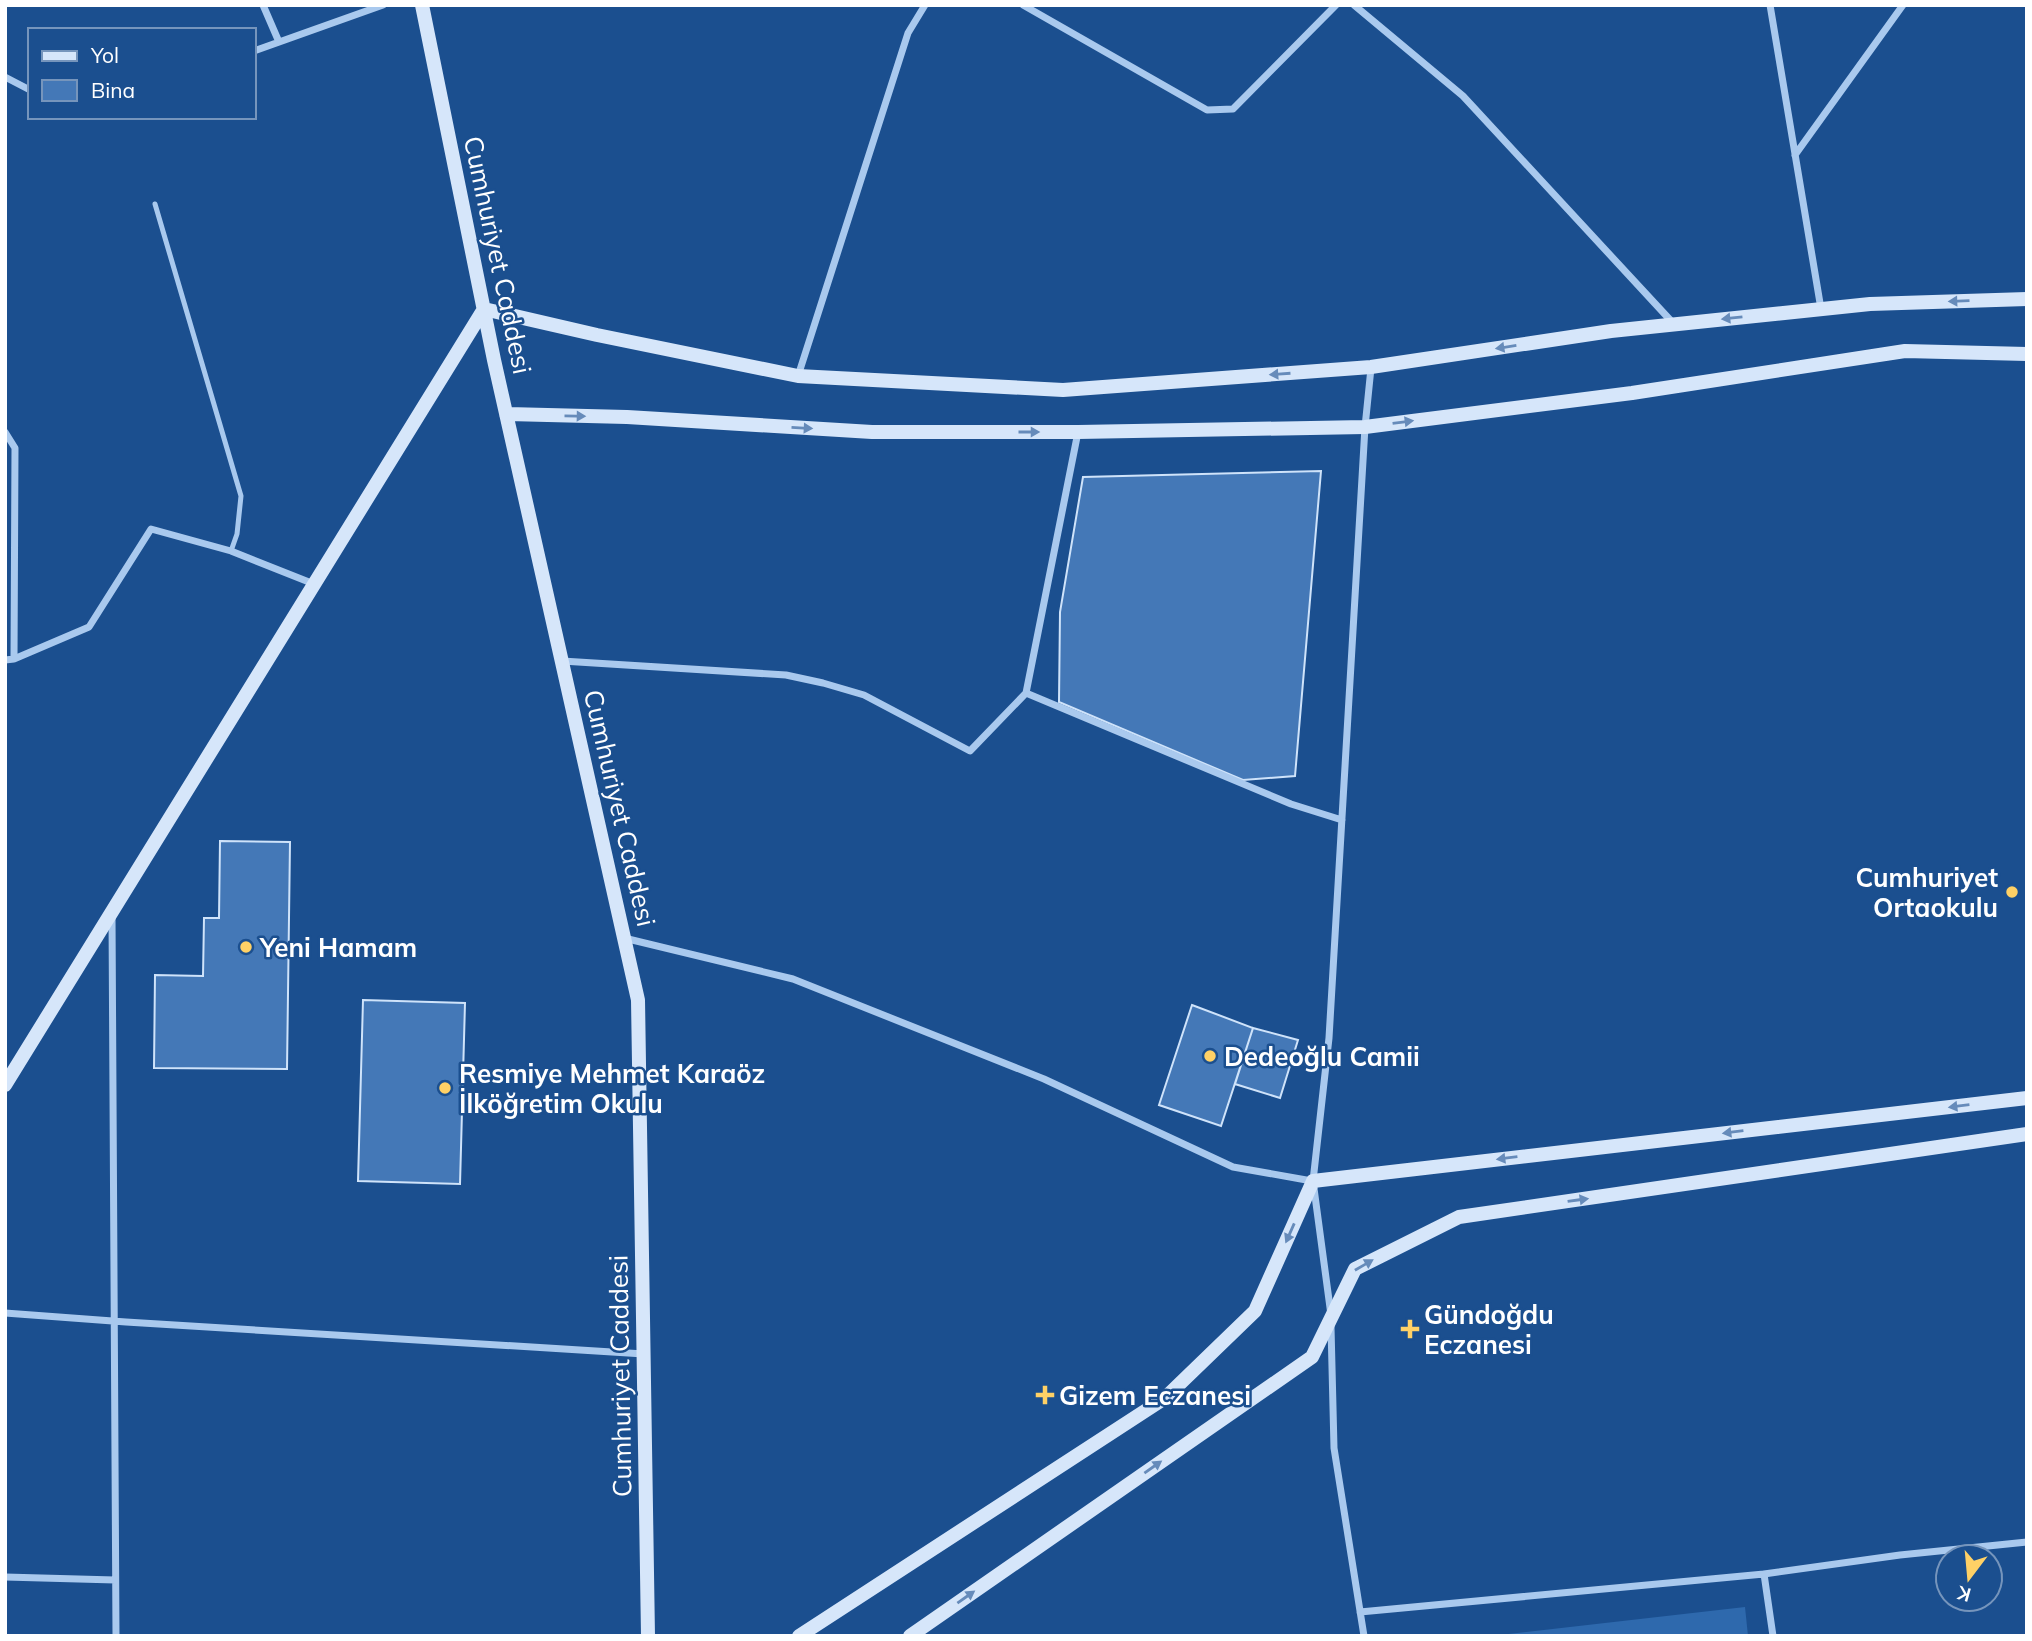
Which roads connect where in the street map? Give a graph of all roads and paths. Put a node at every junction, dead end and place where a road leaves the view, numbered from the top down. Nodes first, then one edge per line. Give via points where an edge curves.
1 (262, 5) edge
2 (383, 5) edge
3 (422, 5) edge
4 (925, 5) edge
5 (1023, 5) edge
6 (1336, 5) edge
7 (1354, 5) edge
8 (1770, 5) edge
9 (1903, 5) edge
10 (279, 42) junction
11 (256, 50) edge
12 (5, 77) edge
13 (28, 89) edge
14 (1795, 155) junction
15 (155, 204) dead end
16 (2027, 299) edge
17 (484, 309) junction
18 (1821, 309) junction
19 (1674, 324) junction
20 (2027, 354) edge
21 (1371, 367) junction
22 (798, 376) junction
23 (506, 414) junction
24 (1365, 427) junction
25 (5, 432) edge
26 (1078, 432) junction
27 (231, 551) junction
28 (314, 584) junction
29 (10, 660) edge
30 (562, 661) junction
31 (1026, 694) junction
32 (1342, 820) junction
33 (113, 911) junction
34 (624, 938) junction
35 (10, 1070) edge
36 (5, 1085) edge
37 (2027, 1098) edge
38 (2027, 1134) edge
39 (1313, 1181) junction
40 (5, 1313) edge
41 (1331, 1318) junction
42 (114, 1321) junction
43 (644, 1354) junction
44 (2027, 1542) edge
45 (1764, 1574) junction
46 (5, 1577) edge
47 (116, 1580) junction
48 (1360, 1612) junction
49 (116, 1636) edge
50 (648, 1636) edge
51 (799, 1636) edge
52 (910, 1636) edge
53 (1364, 1636) edge
54 (1773, 1636) edge

1 - 10 street
2 - 10 street
3 - 17 street, Cumhuriyet Caddesi
4 - 22 street via 908,33
5 - 6 street via 1207,110 1233,109
7 - 19 street via 1463,96
8 - 14 street
9 - 14 street
10 - 11 street
12 - 13 street
14 - 18 street
15 - 27 lane via 241,496
16 -> 18 street
17 - 22 street
17 - 23 street, Cumhuriyet Caddesi
17 - 28 street
18 -> 19 street
19 -> 21 street
24 -> 20 street via 1632,393 1905,351
21 -> 22 street via 1063,390
21 - 24 street
23 -> 26 street via 872,432
23 - 30 street, Cumhuriyet Caddesi
24 - 26 street
24 - 32 street
25 - 29 street via 15,448
26 - 31 street
27 - 28 street
27 - 29 street via 151,529 89,627
28 - 33 street
30 - 31 street via 786,675 823,683 864,695 970,751
30 - 34 street, Cumhuriyet Caddesi
31 - 32 street via 1291,804
32 - 39 street via 1329,1038
33 - 35 street
33 - 42 street
34 - 39 street via 793,979 1044,1079 1233,1167
34 - 43 street, Cumhuriyet Caddesi via 638,1000
35 - 36 street
37 -> 39 street
41 -> 38 street via 1354,1269 1459,1217
39 - 41 street
39 -> 51 street via 1255,1311 1165,1398
40 - 42 street
41 - 48 street via 1334,1448
52 -> 41 street via 1312,1357
42 - 43 street
42 - 47 street
43 - 50 street, Cumhuriyet Caddesi
44 - 45 street
45 - 48 street
45 - 54 street
46 - 47 street
47 - 49 street
48 - 53 street

